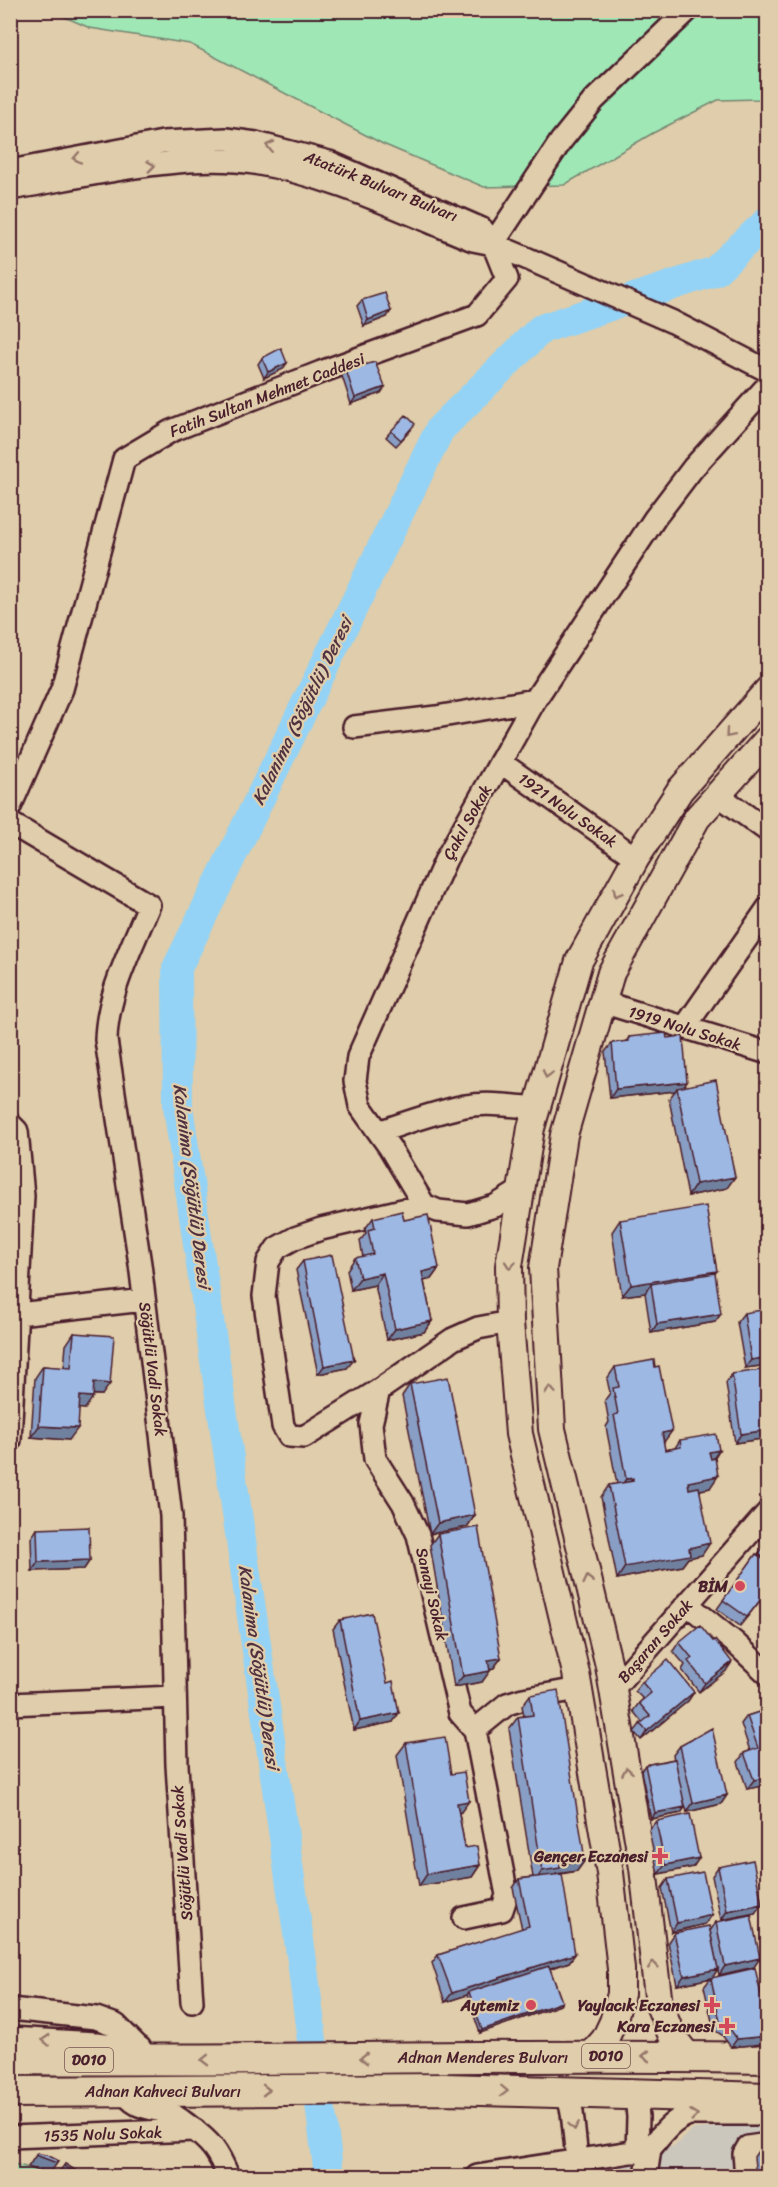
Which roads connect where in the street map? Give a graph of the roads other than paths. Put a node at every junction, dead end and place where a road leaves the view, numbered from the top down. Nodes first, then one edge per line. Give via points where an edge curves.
1 (688, 10) edge
2 (10, 171) edge
3 (10, 189) edge
4 (493, 244) junction
5 (768, 371) edge
6 (768, 385) edge
7 (768, 690) edge
8 (536, 700) junction
9 (354, 727) dead end
10 (768, 738) edge
11 (500, 762) junction
12 (718, 795) junction
13 (10, 807) edge
14 (10, 823) edge
15 (768, 831) edge
16 (636, 858) junction
17 (768, 908) edge
18 (602, 1002) junction
19 (685, 1027) junction
20 (768, 1053) edge
21 (537, 1108) junction
22 (10, 1124) edge
23 (379, 1132) junction
24 (521, 1190) junction
25 (17, 1197) edge
26 (424, 1205) junction
27 (144, 1300) junction
28 (18, 1314) junction
29 (510, 1322) junction
30 (379, 1390) junction
31 (10, 1440) edge
32 (768, 1512) edge
33 (687, 1604) junction
34 (768, 1674) edge
35 (578, 1689) junction
36 (613, 1689) junction
37 (175, 1697) junction
38 (10, 1704) edge
39 (475, 1730) junction
40 (464, 1918) dead end
41 (192, 2002) dead end
42 (10, 2009) edge
43 (10, 2038) edge
44 (157, 2056) junction
45 (590, 2056) junction
46 (688, 2056) junction
47 (306, 2058) joint
48 (768, 2058) edge
49 (10, 2059) edge
50 (315, 2090) joint
51 (125, 2091) junction
52 (10, 2092) edge
53 (567, 2092) junction
54 (636, 2095) junction
55 (768, 2098) edge
56 (768, 2114) edge
57 (195, 2130) junction
58 (10, 2137) edge
59 (768, 2144) edge
60 (644, 2150) junction
61 (577, 2159) junction
62 (228, 2176) edge
63 (477, 2176) edge
64 (646, 2176) edge
65 (746, 2176) edge

1 - 4 street via 594,100 561,141
4 -> 2 street, Atatürk Bulvarı Bulvarı via 482,229 368,178 329,162 256,143 226,139 163,142
3 -> 4 street, Atatürk Bulvarı Bulvarı via 177,163 253,162 292,170 357,192 473,240
4 - 5 street, Atatürk Bulvarı Bulvarı via 673,322
4 - 13 street, Fatih Sultan Mehmet Caddesi via 507,279 477,315 171,431 124,459 62,689
6 - 8 street, Çakıl Sokak via 693,468 655,518
7 -> 16 main road via 680,790
8 - 9 street
8 - 11 street, Çakıl Sokak
10 - 12 main road
11 - 16 street, 1921 Nolu Sokak
11 - 23 street, Çakıl Sokak via 446,859 358,1057 355,1081 360,1106
12 - 15 street
12 - 18 main road via 697,818 611,973
14 - 27 street, Söğütlü Vadi Sokak via 149,905 106,1020
16 -> 21 main road via 579,961
17 - 19 street
18 - 19 street, 1919 Nolu Sokak
36 -> 18 main road via 552,1429 543,1268 564,1135
19 - 20 street, 1919 Nolu Sokak
21 - 23 street via 466,1106
21 - 24 main road
22 - 25 street via 17,1131
23 - 26 street, Çakıl Sokak
24 - 26 street via 495,1206 468,1214 438,1211
24 -> 29 main road via 509,1266
25 - 28 street
26 - 30 street via 295,1238 277,1248 268,1262 264,1296 283,1426 289,1436 304,1437
27 - 28 street
27 - 37 street, Söğütlü Vadi Sokak via 171,1516
28 - 31 street
29 - 30 street via 478,1328 453,1339
29 - 35 main road via 519,1434
30 - 39 street, Sanayi Sokak via 371,1424 375,1459 418,1535 460,1713
32 - 33 street, Başaran Sokak
33 - 34 street
33 - 36 street, Başaran Sokak
35 - 39 street via 507,1704
35 - 45 main road via 610,1873 621,1969 621,1994 613,2022
46 -> 36 main road via 672,2036 658,2005 643,1868
37 - 38 street
37 - 41 street, Söğütlü Vadi Sokak
39 - 40 street, Sanayi Sokak via 507,1895 502,1910
42 - 44 street via 96,2018 116,2025
44 -> 43 street
47 -> 44 highway, Adnan Kahveci Bulvarı / D010
44 - 49 highway, Adnan Kahveci Bulvarı / D010
46 -> 45 highway, Adnan Menderes Bulvarı / D010
45 -> 47 highway, Adnan Menderes Bulvarı / D010
46 - 48 highway, Adnan Menderes Bulvarı / D010
51 -> 50 highway, Adnan Kahveci Bulvarı / D010
50 -> 53 highway, Adnan Menderes Bulvarı / D010
51 - 52 highway, Adnan Kahveci Bulvarı / D010
51 - 57 street via 134,2103 169,2113
53 - 54 highway, Adnan Menderes Bulvarı / D010
53 -> 61 street
54 - 55 highway, Adnan Menderes Bulvarı / D010
54 - 60 street
60 -> 56 street via 666,2128 689,2114
57 - 58 street, 1535 Nolu Sokak
57 - 62 street via 209,2141
59 - 65 street via 748,2147 744,2154
60 - 61 street
60 - 64 street
61 - 63 street

